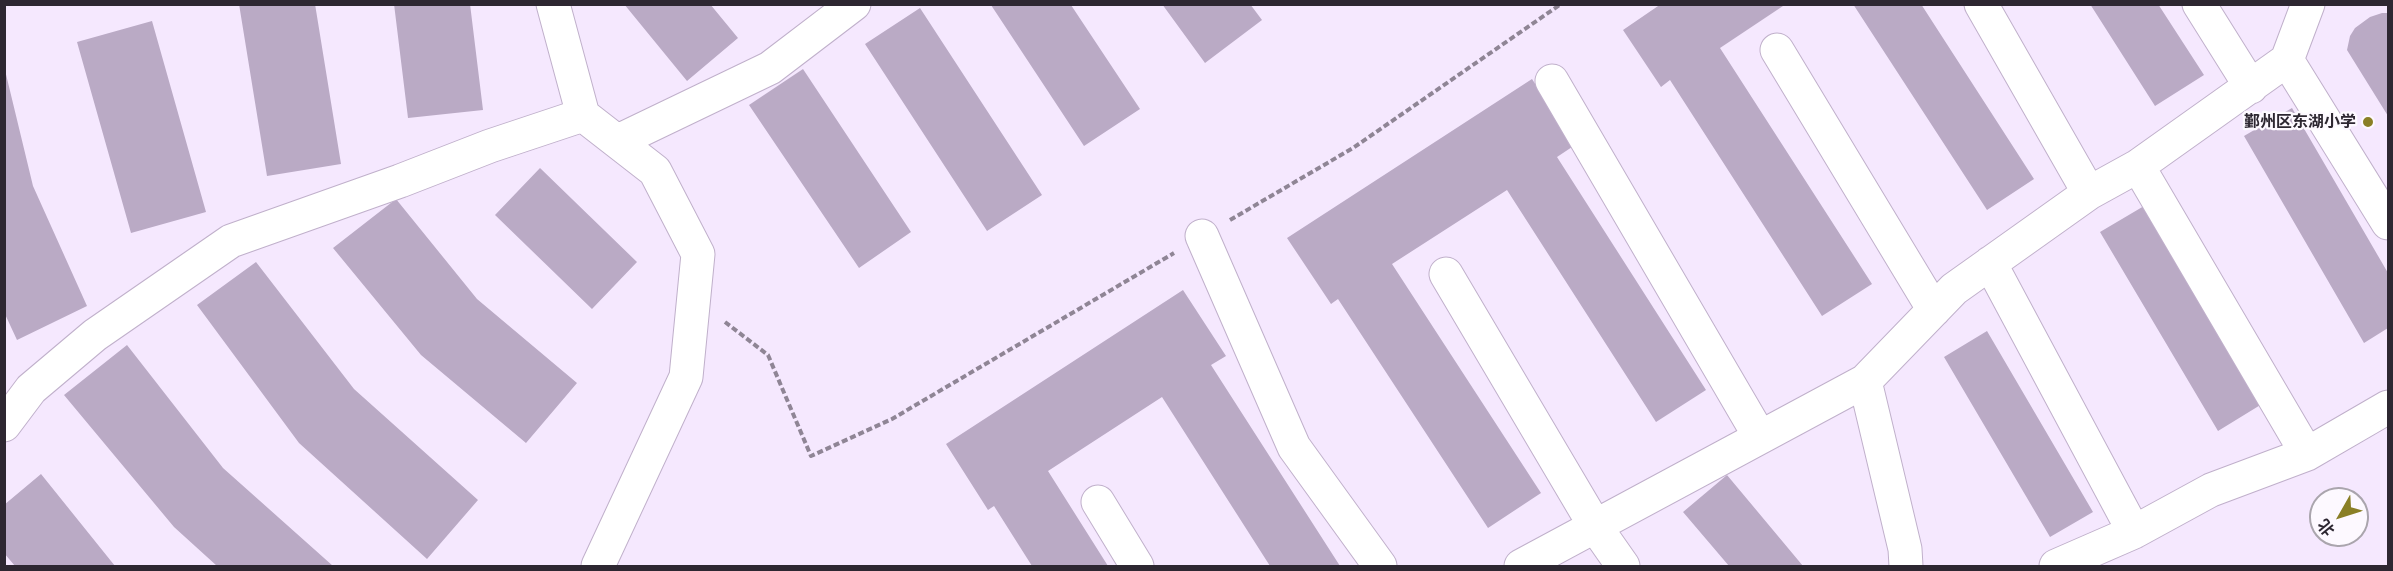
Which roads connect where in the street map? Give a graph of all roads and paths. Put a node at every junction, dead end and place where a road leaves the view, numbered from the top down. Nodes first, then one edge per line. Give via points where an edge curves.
1 (553, 4) edge
2 (855, 4) edge
3 (1561, 4) edge
4 (1981, 4) edge
5 (2199, 4) edge
6 (2308, 4) edge
7 (1777, 50) dead end
8 (2287, 60) junction
9 (1552, 81) dead end
10 (2251, 87) junction
11 (584, 115) junction
12 (618, 141) junction
13 (2138, 166) junction
14 (2089, 193) junction
15 (2388, 223) edge
16 (1202, 236) junction
17 (1990, 263) junction
18 (1446, 274) dead end
19 (694, 299) junction
20 (1934, 310) junction
21 (1864, 381) junction
22 (2388, 407) edge
23 (4, 426) edge
24 (1760, 437) junction
25 (2307, 454) junction
26 (1098, 502) dead end
27 (1595, 526) junction
28 (2134, 532) junction
29 (598, 567) edge
30 (1137, 567) edge
31 (1380, 567) edge
32 (1521, 567) edge
33 (1623, 567) edge
34 (1906, 567) edge
35 (2056, 567) edge

1 - 11 street
2 - 12 street via 770,68
3 - 16 path via 1353,148
4 - 14 street
5 - 10 street
6 - 8 street
7 - 20 street
8 - 10 street
8 - 15 street
9 - 24 street
10 - 13 street
11 - 12 street
11 - 23 street via 231,241 95,335 31,389
12 - 19 street via 655,171 699,254
13 - 14 street
13 - 25 street
14 - 17 street
16 - 19 path via 892,419 811,456 768,355
16 - 31 street via 1294,447
17 - 20 street via 1953,289
17 - 28 street
18 - 27 street
19 - 29 street via 686,377
20 - 21 street
21 - 24 street
21 - 34 street
22 - 25 street
24 - 27 street
25 - 28 street via 2211,490
26 - 30 street
27 - 32 street
27 - 33 street
28 - 35 street

